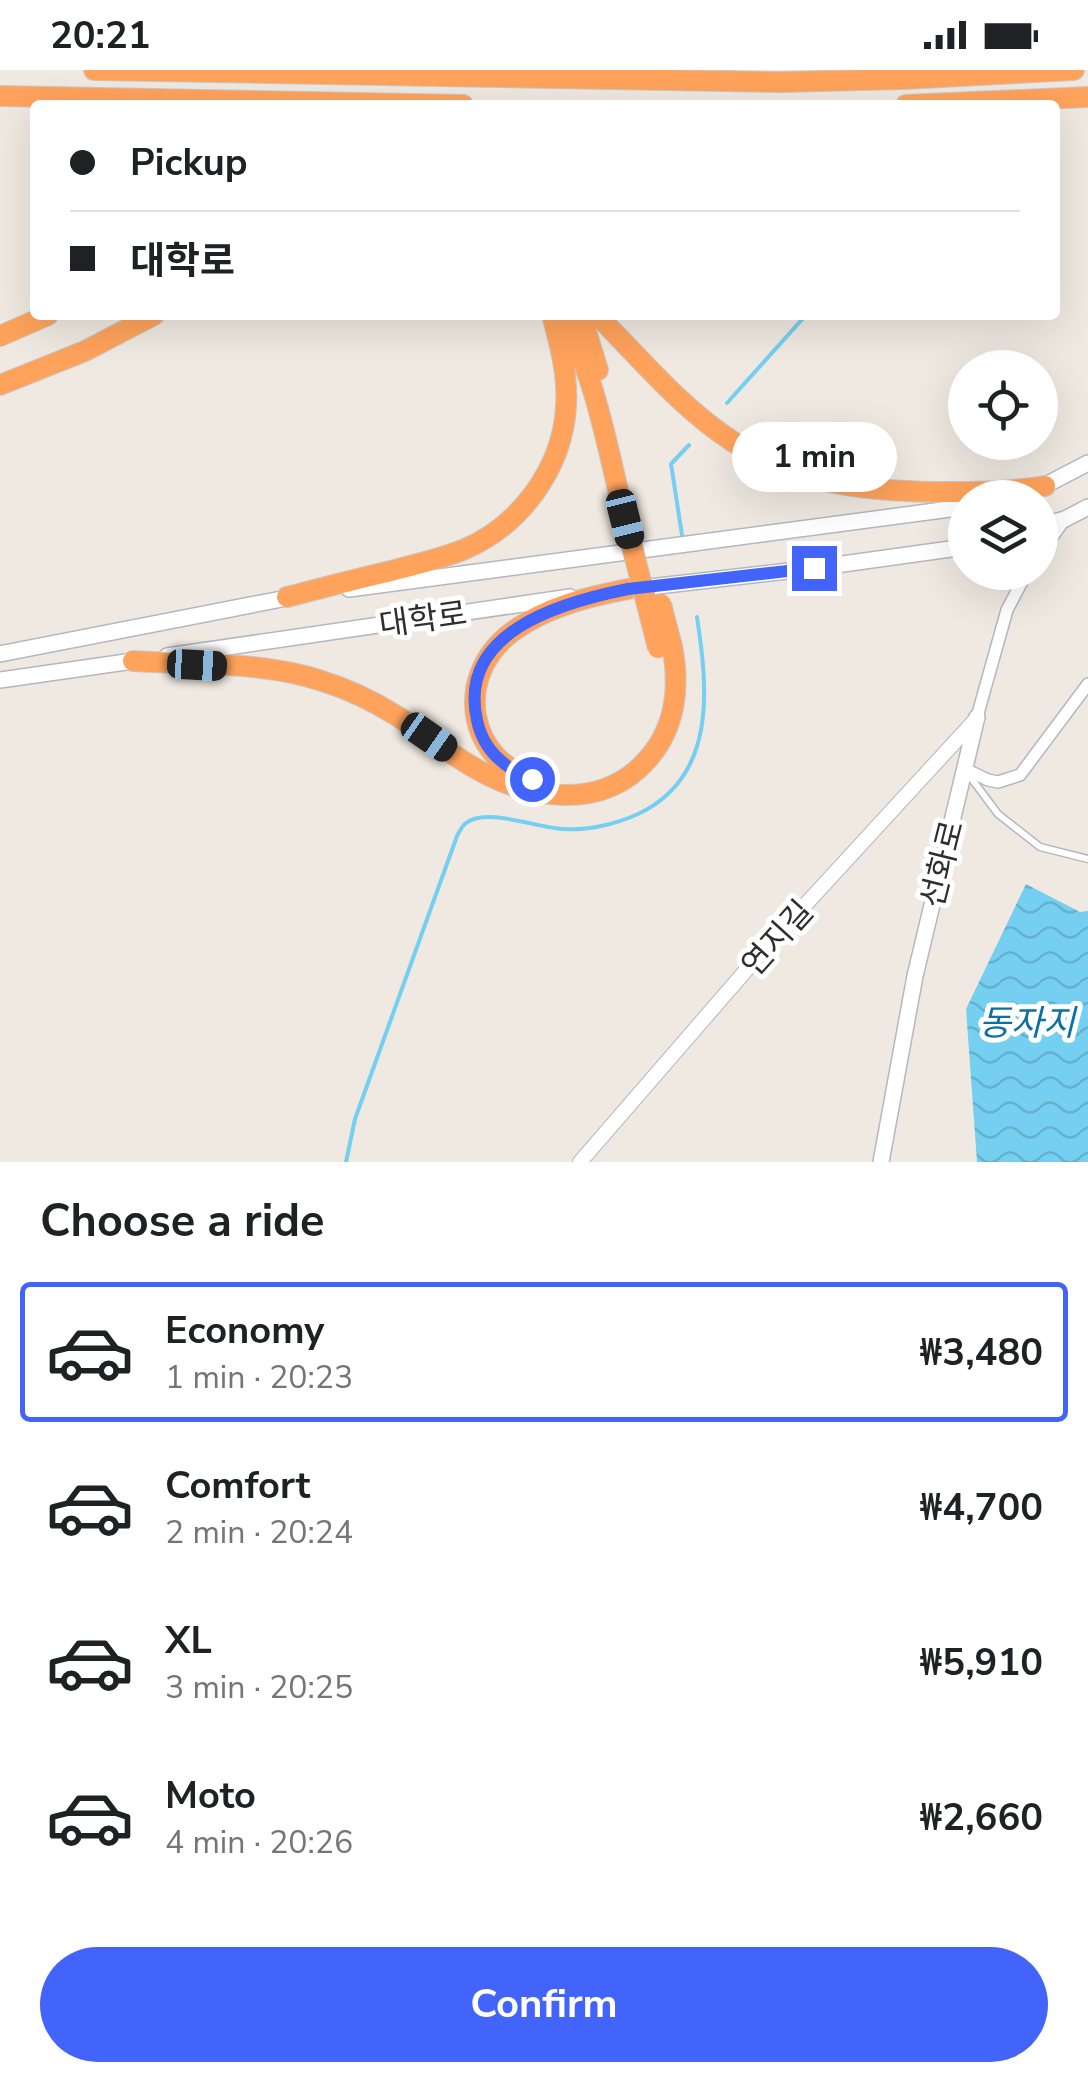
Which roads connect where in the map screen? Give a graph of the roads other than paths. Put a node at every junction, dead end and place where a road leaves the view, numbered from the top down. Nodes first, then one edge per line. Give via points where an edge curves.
1 (94, 70) edge
2 (1074, 70) edge
3 (0, 96) edge
4 (1088, 96) edge
5 (206, 100) edge
6 (1007, 100) edge
7 (37, 320) edge
8 (144, 320) edge
9 (553, 320) edge
10 (563, 320) edge
11 (583, 320) edge
12 (602, 320) edge
13 (0, 336) edge
14 (0, 386) edge
15 (1088, 463) edge
16 (1056, 480) edge
17 (948, 491) edge
18 (1088, 507) edge
19 (948, 509) edge
20 (631, 518) junction
21 (1065, 519) junction
22 (1058, 521) edge
23 (1058, 529) edge
24 (948, 549) edge
25 (628, 589) junction
26 (1017, 591) edge
27 (287, 598) junction
28 (665, 647) junction
29 (0, 654) edge
30 (133, 661) junction
31 (0, 680) edge
32 (1088, 684) edge
33 (977, 717) junction
34 (965, 768) junction
35 (1088, 859) edge
36 (580, 1162) edge
37 (881, 1162) edge

1 - 2 highway via 782,82
3 - 5 highway
4 - 6 highway
7 - 13 highway
8 - 14 highway
9 - 27 highway via 566,414 547,474 522,508 464,549
10 - 20 highway via 577,346
11 - 20 highway
12 - 17 highway via 710,425 746,450 838,485
15 - 16 main road
18 - 21 main road
19 - 27 main road
20 - 28 highway, bridge
21 - 22 main road
21 - 23 street
24 - 25 main road, 대학로
25 - 28 highway via 553,609 500,642 476,685 483,739 510,770 532,779 569,783 607,775 632,758 657,719
25 - 30 main road, 대학로
26 - 33 street, 선화로
27 - 29 main road
28 - 30 highway via 676,672 675,699 660,743 627,778 577,795 501,781 378,704 321,680 261,668
30 - 31 main road, 대학로
32 - 34 street via 1020,775 998,782
33 - 34 main road, 선화로
33 - 36 street, 연지길
34 - 35 lane via 998,814 1040,847
34 - 37 main road, 선화로 via 915,976

